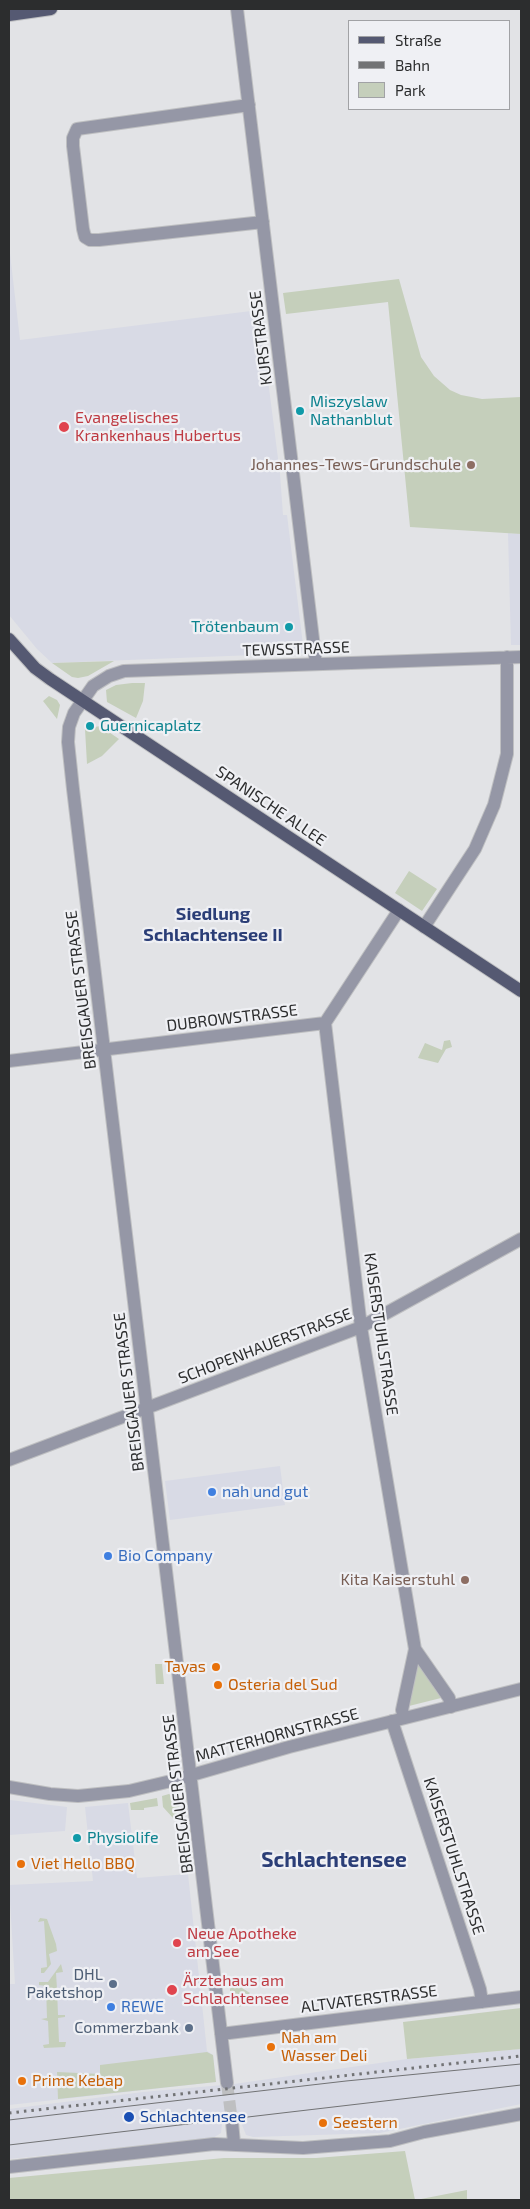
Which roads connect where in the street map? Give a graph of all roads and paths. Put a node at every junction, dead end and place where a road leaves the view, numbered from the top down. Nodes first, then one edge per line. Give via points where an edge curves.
1 (51, 9) edge
2 (237, 9) edge
3 (9, 15) edge
4 (249, 105) junction
5 (263, 222) junction
6 (9, 639) edge
7 (507, 657) junction
8 (521, 657) edge
9 (316, 664) junction
10 (82, 700) junction
11 (400, 910) junction
12 (424, 926) junction
13 (521, 991) edge
14 (325, 1023) junction
15 (104, 1050) junction
16 (9, 1061) edge
17 (521, 1239) edge
18 (361, 1327) junction
19 (148, 1408) junction
20 (9, 1460) edge
21 (415, 1649) junction
22 (521, 1689) edge
23 (451, 1707) junction
24 (398, 1720) junction
25 (191, 1776) junction
26 (9, 1787) edge
27 (521, 1997) edge
28 (482, 2002) junction
29 (221, 2034) junction
30 (227, 2083) tunnel mouth
31 (521, 2114) edge
32 (232, 2122) tunnel mouth
33 (234, 2143) junction
34 (9, 2167) edge

1 - 3 main road
2 - 4 street, KURSTRASSE
4 - 5 street, KURSTRASSE
4 - 5 street via 77,129 72,138 83,230 84,236 90,240 99,240
5 - 9 street, KURSTRASSE
6 - 10 main road, SPANISCHE ALLEE via 35,668
7 - 8 street, TEWSSTRASSE
7 - 9 street, TEWSSTRASSE
7 - 12 street via 507,754 494,805 475,849
9 - 10 street, TEWSSTRASSE via 124,671 99,681
10 - 11 main road, SPANISCHE ALLEE
10 - 15 street, BREISGAUER STRASSE via 69,726 68,742
11 - 12 main road, SPANISCHE ALLEE
11 - 14 street
12 - 13 main road, SPANISCHE ALLEE
14 - 15 street, DUBROWSTRASSE
14 - 18 street, KAISERSTUHLSTRASSE
15 - 16 street, DUBROWSTRASSE
15 - 19 street, BREISGAUER STRASSE
17 - 18 street, SCHOPENHAUERSTRASSE
18 - 19 street, SCHOPENHAUERSTRASSE
18 - 21 street, KAISERSTUHLSTRASSE
19 - 20 street, SCHOPENHAUERSTRASSE
19 - 25 street, BREISGAUER STRASSE
21 - 23 street, KAISERSTUHLSTRASSE
21 - 24 street, KAISERSTUHLSTRASSE
22 - 23 street, MATTERHORNSTRASSE
23 - 24 street, MATTERHORNSTRASSE
24 - 25 street, MATTERHORNSTRASSE via 289,1746
24 - 28 street, KAISERSTUHLSTRASSE
25 - 26 street, MATTERHORNSTRASSE via 103,1794 50,1794
25 - 29 street, BREISGAUER STRASSE
27 - 28 street, ALTVATERSTRASSE
28 - 29 street, ALTVATERSTRASSE
29 - 30 street, BREISGAUER STRASSE
31 - 33 street via 390,2141 303,2148
32 - 33 street
33 - 34 street

